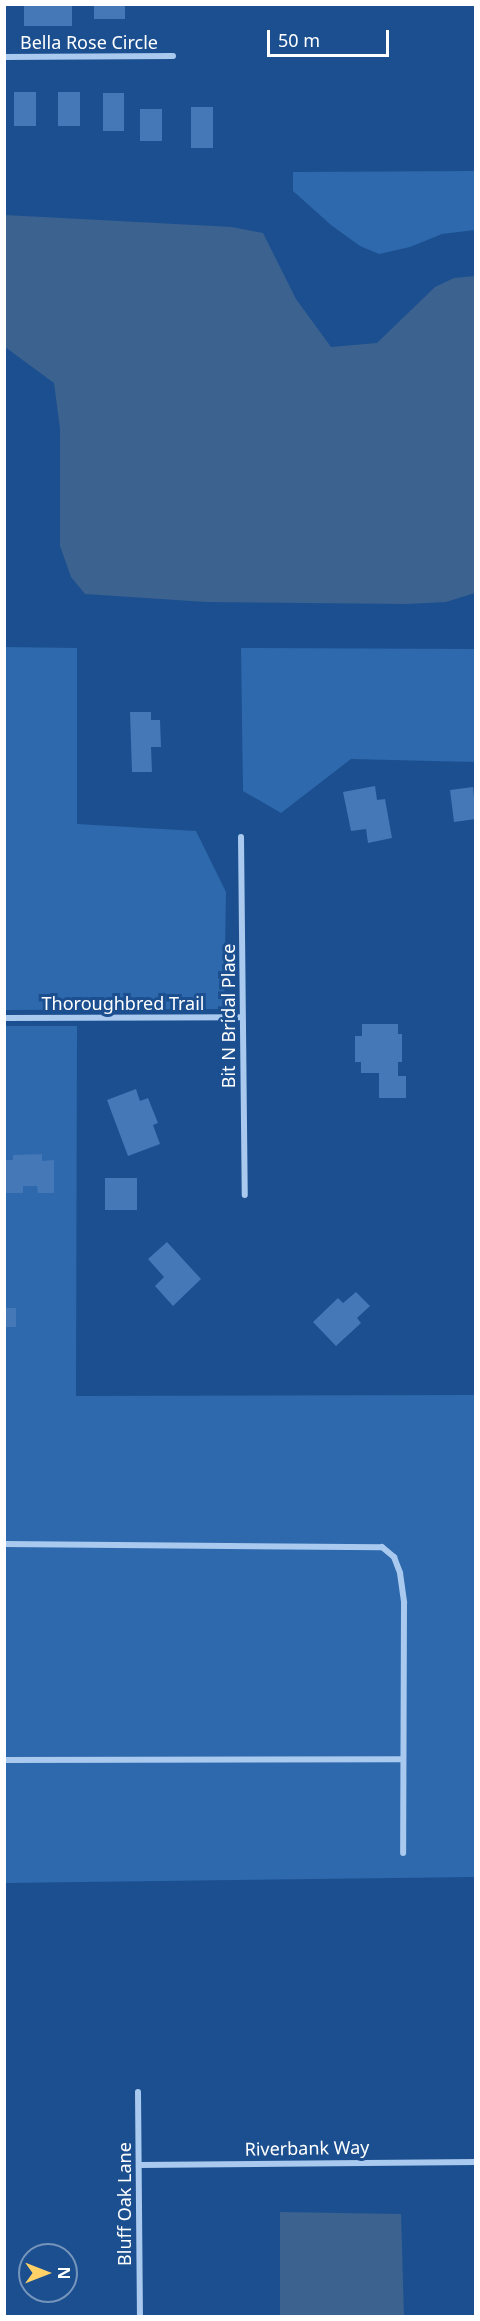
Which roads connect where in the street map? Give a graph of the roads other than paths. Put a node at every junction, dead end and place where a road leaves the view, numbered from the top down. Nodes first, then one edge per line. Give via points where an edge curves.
1 (173, 56) dead end
2 (4, 57) edge
3 (241, 837) dead end
4 (241, 1017) junction
5 (4, 1018) edge
6 (245, 1195) dead end
7 (4, 1544) edge
8 (403, 1759) junction
9 (4, 1760) edge
10 (403, 1852) dead end
11 (138, 2092) dead end
12 (476, 2162) edge
13 (139, 2165) junction
14 (140, 2316) edge

1 - 2 street, Bella Rose Circle
3 - 4 street, Bit N Bridal Place
4 - 5 street, Thoroughbred Trail
4 - 6 street, Bit N Bridal Place
7 - 8 street via 382,1547 394,1557 404,1604
8 - 9 street
8 - 10 street
11 - 13 street, Bluff Oak Lane
12 - 13 street, Riverbank Way
13 - 14 street, Bluff Oak Lane

